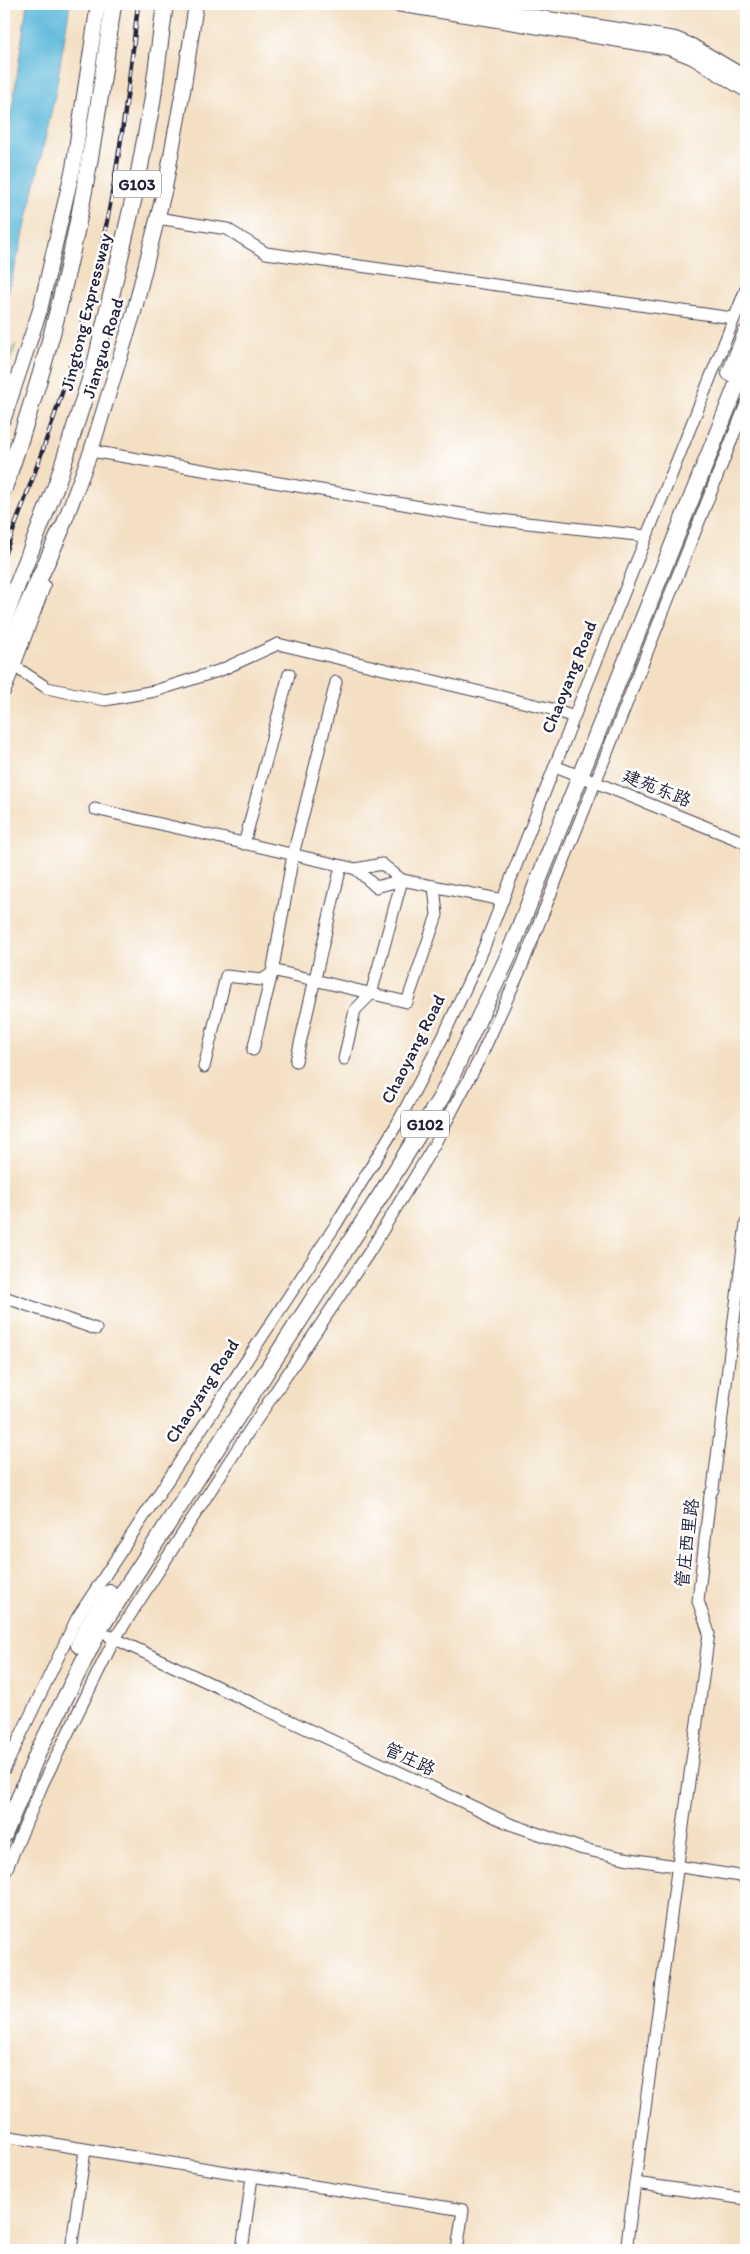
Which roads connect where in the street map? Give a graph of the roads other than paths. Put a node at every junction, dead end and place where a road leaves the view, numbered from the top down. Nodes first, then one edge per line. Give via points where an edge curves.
1 (98, 4) edge
2 (113, 4) edge
3 (165, 4) edge
4 (196, 4) edge
5 (397, 4) edge
6 (452, 4) edge
7 (517, 8) edge
8 (746, 78) edge
9 (746, 90) edge
10 (157, 218) junction
11 (746, 289) edge
12 (734, 318) junction
13 (746, 334) edge
14 (746, 362) edge
15 (746, 404) edge
16 (4, 418) edge
17 (91, 451) junction
18 (4, 488) edge
19 (61, 530) joint
20 (646, 536) junction
21 (4, 619) edge
22 (9, 662) edge
23 (289, 674) dead end
24 (336, 682) dead end
25 (4, 690) edge
26 (574, 717) junction
27 (555, 766) junction
28 (582, 777) junction
29 (95, 810) dead end
30 (746, 843) edge
31 (244, 844) junction
32 (293, 855) junction
33 (342, 866) junction
34 (356, 869) junction
35 (402, 880) junction
36 (434, 886) junction
37 (503, 900) junction
38 (272, 973) junction
39 (315, 980) junction
40 (371, 994) junction
41 (253, 1050) dead end
42 (344, 1058) dead end
43 (296, 1061) dead end
44 (204, 1067) dead end
45 (746, 1223) edge
46 (4, 1297) edge
47 (96, 1330) dead end
48 (88, 1624) junction
49 (114, 1640) junction
50 (4, 1770) edge
51 (4, 1806) edge
52 (4, 1835) edge
53 (678, 1867) junction
54 (4, 1875) edge
55 (746, 1877) edge
56 (4, 2136) edge
57 (85, 2150) junction
58 (252, 2177) junction
59 (635, 2183) junction
60 (746, 2199) edge
61 (71, 2250) edge
62 (242, 2250) edge
63 (457, 2250) edge
64 (626, 2250) edge

1 - 16 main road via 71,178 40,310
2 - 18 highway, Jingtong Expressway / G103 via 87,180 50,346
3 - 21 highway, Jingtong Expressway / G103 via 152,103 136,188 96,361 57,484
4 - 10 main road, Jianguo Road via 184,85
5 - 9 main road via 669,48 692,57
6 - 7 main road
7 - 8 main road via 675,39
10 - 12 street via 227,229 266,253
10 - 17 main road, Jianguo Road via 134,312
11 - 12 street, Chaoyang Road
12 - 20 street, Chaoyang Road
13 - 28 highway, Chaoyang Road / G102
14 - 28 highway, Chaoyang Road / G102
15 - 28 street, Chaoyang Road
17 - 19 main road, Jianguo Road
17 - 20 street via 491,519
19 - 22 highway
20 - 26 street, Chaoyang Road
22 - 25 main road
22 - 26 street via 47,688 105,700 155,691 221,670 278,644 548,708
23 - 31 street
24 - 32 street
26 - 27 street, Chaoyang Road
27 - 28 street, 建苑东路
27 - 37 street, Chaoyang Road
28 - 30 street, 建苑东路
28 - 48 highway, Chaoyang Road / G102 via 433,1092
28 - 49 street, Chaoyang Road via 518,975 481,1056 433,1147 370,1251
29 - 31 street
31 - 32 street
32 - 33 street
32 - 38 street
33 - 34 street
33 - 39 street
34 - 35 street via 382,864
34 - 35 street via 376,887
35 - 36 street
35 - 40 street
36 - 37 street
36 - 40 street via 437,915 407,1002
37 - 48 street, Chaoyang Road via 442,1037 397,1124
38 - 39 street via 276,971
38 - 41 street
38 - 44 street via 262,980 226,976
39 - 40 street
39 - 43 street
40 - 42 street via 355,1010
45 - 53 street, 管庄西里路 via 698,1601 709,1633
46 - 47 street
48 - 49 street, 管庄路
48 - 50 street, Chaoyang Road
48 - 51 highway, Chaoyang Road / G102 via 28,1746
48 - 52 highway, Chaoyang Road / G102
49 - 53 street, 管庄路 via 510,1824 583,1849
49 - 54 street, Chaoyang Road via 42,1783
53 - 55 street, 管庄路
53 - 59 street, 管庄西里路
56 - 57 street
57 - 58 street
57 - 61 street
58 - 62 street
58 - 63 street via 463,2210
59 - 60 street
59 - 64 street, 管庄西里路

